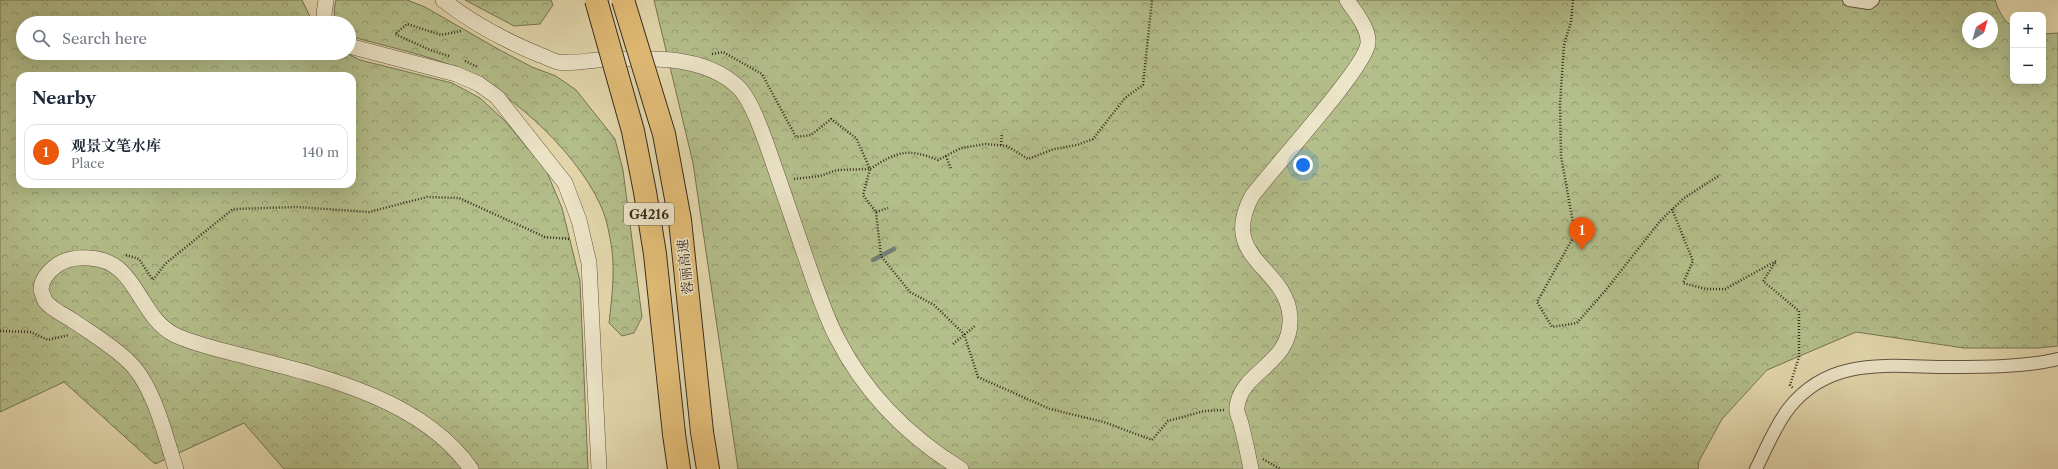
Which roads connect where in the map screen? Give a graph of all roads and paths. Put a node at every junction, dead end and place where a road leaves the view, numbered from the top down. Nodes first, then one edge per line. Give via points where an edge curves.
1 (326, 0) edge
2 (442, 0) edge
3 (596, 0) edge
4 (623, 0) edge
5 (1152, 0) edge
6 (1347, 0) edge
7 (1573, 0) edge
8 (1849, 0) edge
9 (1873, 0) edge
10 (324, 16) edge
11 (356, 48) edge
12 (709, 55) dead end
13 (1002, 133) dead end
14 (1001, 145) junction
15 (946, 156) junction
16 (870, 169) junction
17 (951, 169) dead end
18 (1720, 175) dead end
19 (780, 183) junction
20 (888, 208) dead end
21 (1672, 209) junction
22 (876, 212) junction
23 (584, 239) junction
24 (121, 254) dead end
25 (975, 326) dead end
26 (84, 328) junction
27 (0, 332) edge
28 (964, 334) junction
29 (953, 344) dead end
30 (2058, 359) edge
31 (1800, 396) junction
32 (1236, 409) junction
33 (176, 469) edge
34 (471, 469) edge
35 (599, 469) edge
36 (679, 469) edge
37 (708, 469) edge
38 (961, 469) edge
39 (1251, 469) edge
40 (1756, 469) edge

1 - 10 street
2 - 19 street via 500,36 559,62 617,59 680,61 692,62 714,70 737,85 746,95
3 - 36 highway, 蓉丽高速 / G4216, bridge via 633,131 645,192 655,254
4 - 37 highway, 蓉丽高速 / G4216, bridge via 664,134 680,220
5 - 14 path via 1143,85 1125,98 1093,139 1028,159 1008,146
6 - 32 street via 1366,33 1366,52 1348,79 1260,186 1247,206 1242,223 1244,240 1250,253 1280,290 1287,303 1290,329 1280,352 1243,390
7 - 21 path via 1571,22 1564,45 1560,104 1561,156 1575,234 1537,302 1552,327 1577,322
8 - 9 street via 1869,3
11 - 23 street via 456,74 479,84 497,97 565,183
12 - 16 path via 723,52 762,74 796,137 811,135 831,119 856,138
13 - 14 path
14 - 15 path via 986,144 961,148
15 - 16 path via 938,160 918,152 892,155
15 - 17 path
16 - 19 path via 837,170 820,176
16 - 22 path via 863,196
18 - 21 path via 1684,198
19 - 38 street via 827,317 849,359 892,415 927,446
20 - 22 path
21 - 31 path via 1693,262 1683,283 1706,289 1725,289 1776,260 1763,281 1799,311 1799,357 1790,385
22 - 28 path via 881,256 910,292 934,305
23 - 24 path via 545,237 459,198 427,197 369,212 297,207 233,209 165,264 153,280 140,259
23 - 35 street via 589,263
25 - 28 path
26 - 27 path via 68,336 48,340 31,332
26 - 33 street via 128,360 142,378 152,399
26 - 34 street via 53,308 45,300 41,289 44,278 60,263 71,259 94,258 112,264 128,276 152,315 166,330 195,343 314,374 376,398 436,430 457,450
28 - 29 path
28 - 32 path via 978,378 1050,409 1104,422 1152,440 1168,421 1204,411
30 - 31 street via 1950,367 1868,366 1839,372
31 - 40 street via 1781,420
32 - 39 street

